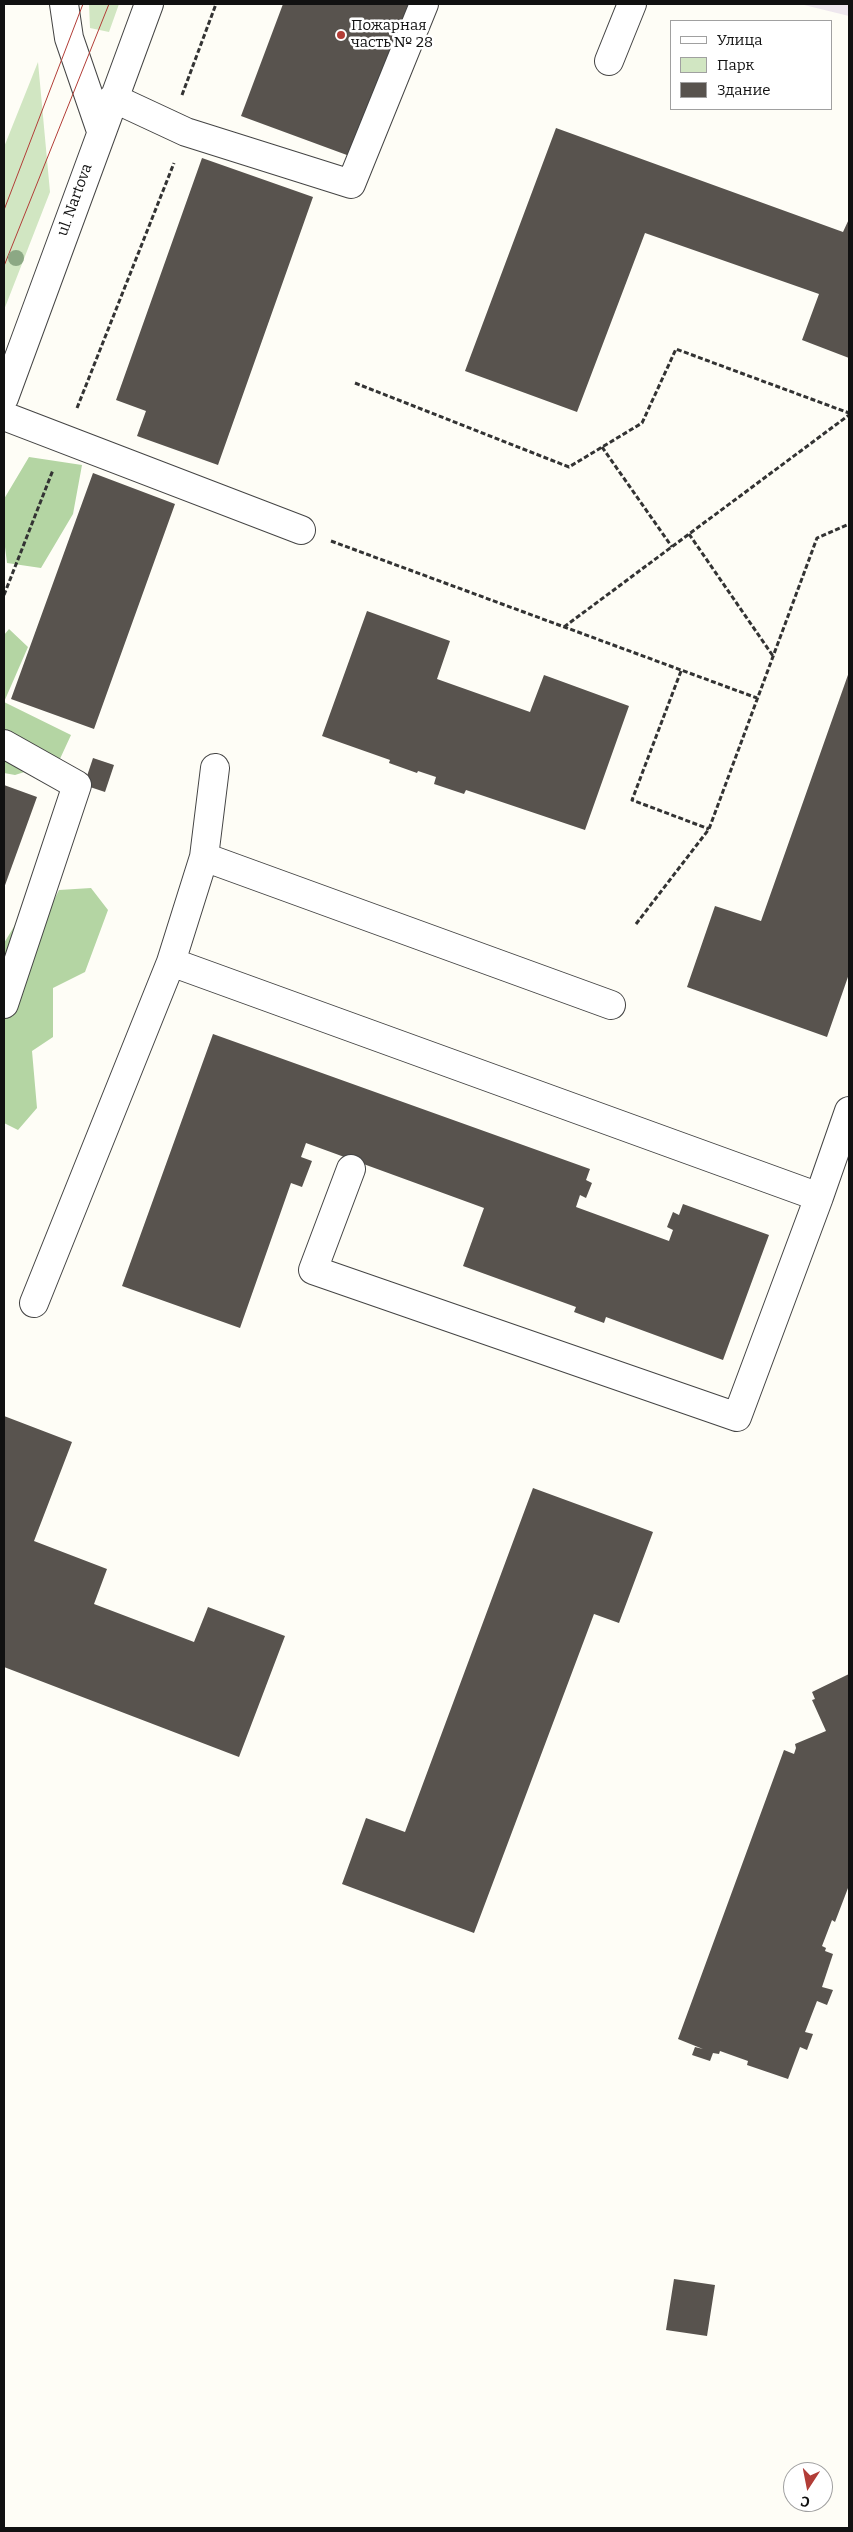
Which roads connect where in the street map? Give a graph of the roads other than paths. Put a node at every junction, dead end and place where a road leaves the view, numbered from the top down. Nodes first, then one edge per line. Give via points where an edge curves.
1 (64, 4) edge
2 (149, 4) edge
3 (424, 4) edge
4 (632, 4) edge
5 (609, 61) dead end
6 (113, 98) junction
7 (101, 131) junction
8 (4, 398) edge
9 (4, 416) edge
10 (301, 530) road end
11 (4, 744) edge
12 (216, 768) dead end
13 (204, 858) junction
14 (171, 962) junction
15 (4, 1004) edge
16 (611, 1005) dead end
17 (849, 1111) edge
18 (352, 1170) dead end
19 (819, 1197) junction
20 (34, 1303) dead end

1 - 7 street via 69,38
2 - 6 street, ul. Nartova
3 - 6 street via 351,184 186,132
4 - 5 street
6 - 7 street, ul. Nartova
7 - 8 street, ul. Nartova
9 - 10 street
11 - 15 street via 77,785
12 - 13 street
13 - 14 street
13 - 16 street
14 - 19 street
14 - 20 street
17 - 19 street
18 - 19 street via 313,1270 737,1417

